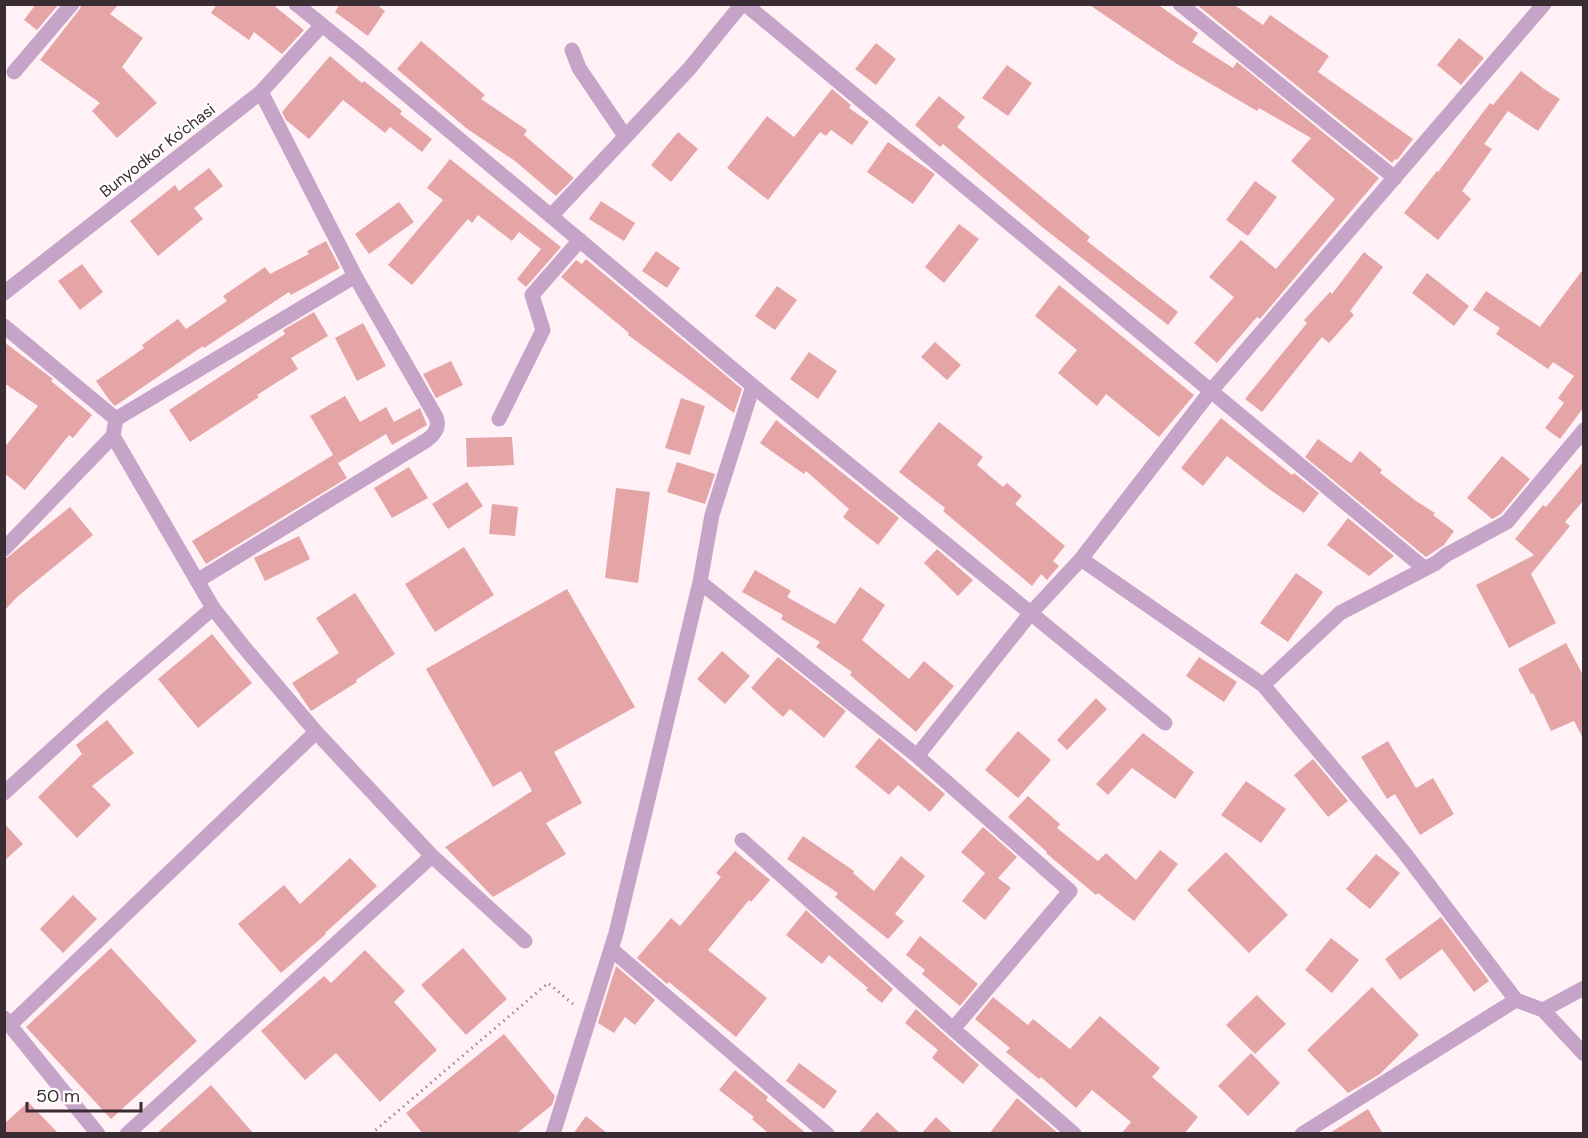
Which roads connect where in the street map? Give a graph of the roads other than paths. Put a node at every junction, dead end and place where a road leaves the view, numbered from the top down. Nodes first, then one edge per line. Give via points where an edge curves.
1 (72, 4) edge
2 (296, 4) edge
3 (744, 4) edge
4 (1180, 4) edge
5 (1544, 4) edge
6 (322, 25) junction
7 (572, 50) dead end
8 (14, 72) dead end
9 (261, 92) junction
10 (625, 136) junction
11 (1395, 178) junction
12 (551, 216) junction
13 (580, 240) junction
14 (355, 276) junction
15 (4, 293) edge
16 (4, 326) edge
17 (753, 386) junction
18 (1210, 392) junction
19 (116, 419) junction
20 (499, 419) dead end
21 (1584, 430) edge
22 (113, 436) junction
23 (4, 549) edge
24 (1081, 559) junction
25 (1424, 568) junction
26 (197, 581) junction
27 (700, 582) junction
28 (213, 608) junction
29 (1030, 614) junction
30 (1263, 685) junction
31 (1165, 723) dead end
32 (316, 732) junction
33 (917, 756) junction
34 (4, 793) edge
35 (742, 840) dead end
36 (432, 856) junction
37 (525, 941) dead end
38 (611, 949) junction
39 (1584, 988) edge
40 (1516, 1000) junction
41 (1543, 1011) junction
42 (7, 1022) edge
43 (953, 1029) junction
44 (1584, 1054) edge
45 (98, 1134) edge
46 (127, 1134) edge
47 (553, 1134) edge
48 (827, 1134) edge
49 (1074, 1134) edge
50 (1302, 1134) edge

1 - 8 street
2 - 6 street
3 - 10 street
3 - 18 street
4 - 11 street
5 - 11 street
6 - 9 street, Bunyodkor Ko'chasi
6 - 12 street
7 - 10 street via 579,68
9 - 14 street
9 - 15 street, Bunyodkor Ko'chasi
10 - 12 street
11 - 18 street
12 - 13 street
13 - 17 street
13 - 20 street via 532,295 543,330
14 - 19 street
14 - 26 street via 436,417 436,432
16 - 19 street
17 - 27 street via 712,515
17 - 29 street
18 - 24 street
18 - 25 street
19 - 22 street
21 - 25 street via 1507,522
22 - 23 street
22 - 26 street
24 - 29 street
24 - 30 street
25 - 30 street via 1340,613
26 - 28 street
27 - 33 street
27 - 38 street
28 - 32 street
28 - 34 street
29 - 31 street
29 - 33 street
30 - 40 street via 1403,851
32 - 36 street
32 - 42 street
33 - 43 street via 1070,891
35 - 43 street
36 - 37 street
36 - 46 street
38 - 47 street
38 - 48 street
39 - 41 street
40 - 41 street
40 - 50 street
41 - 44 street
42 - 45 street
43 - 49 street

